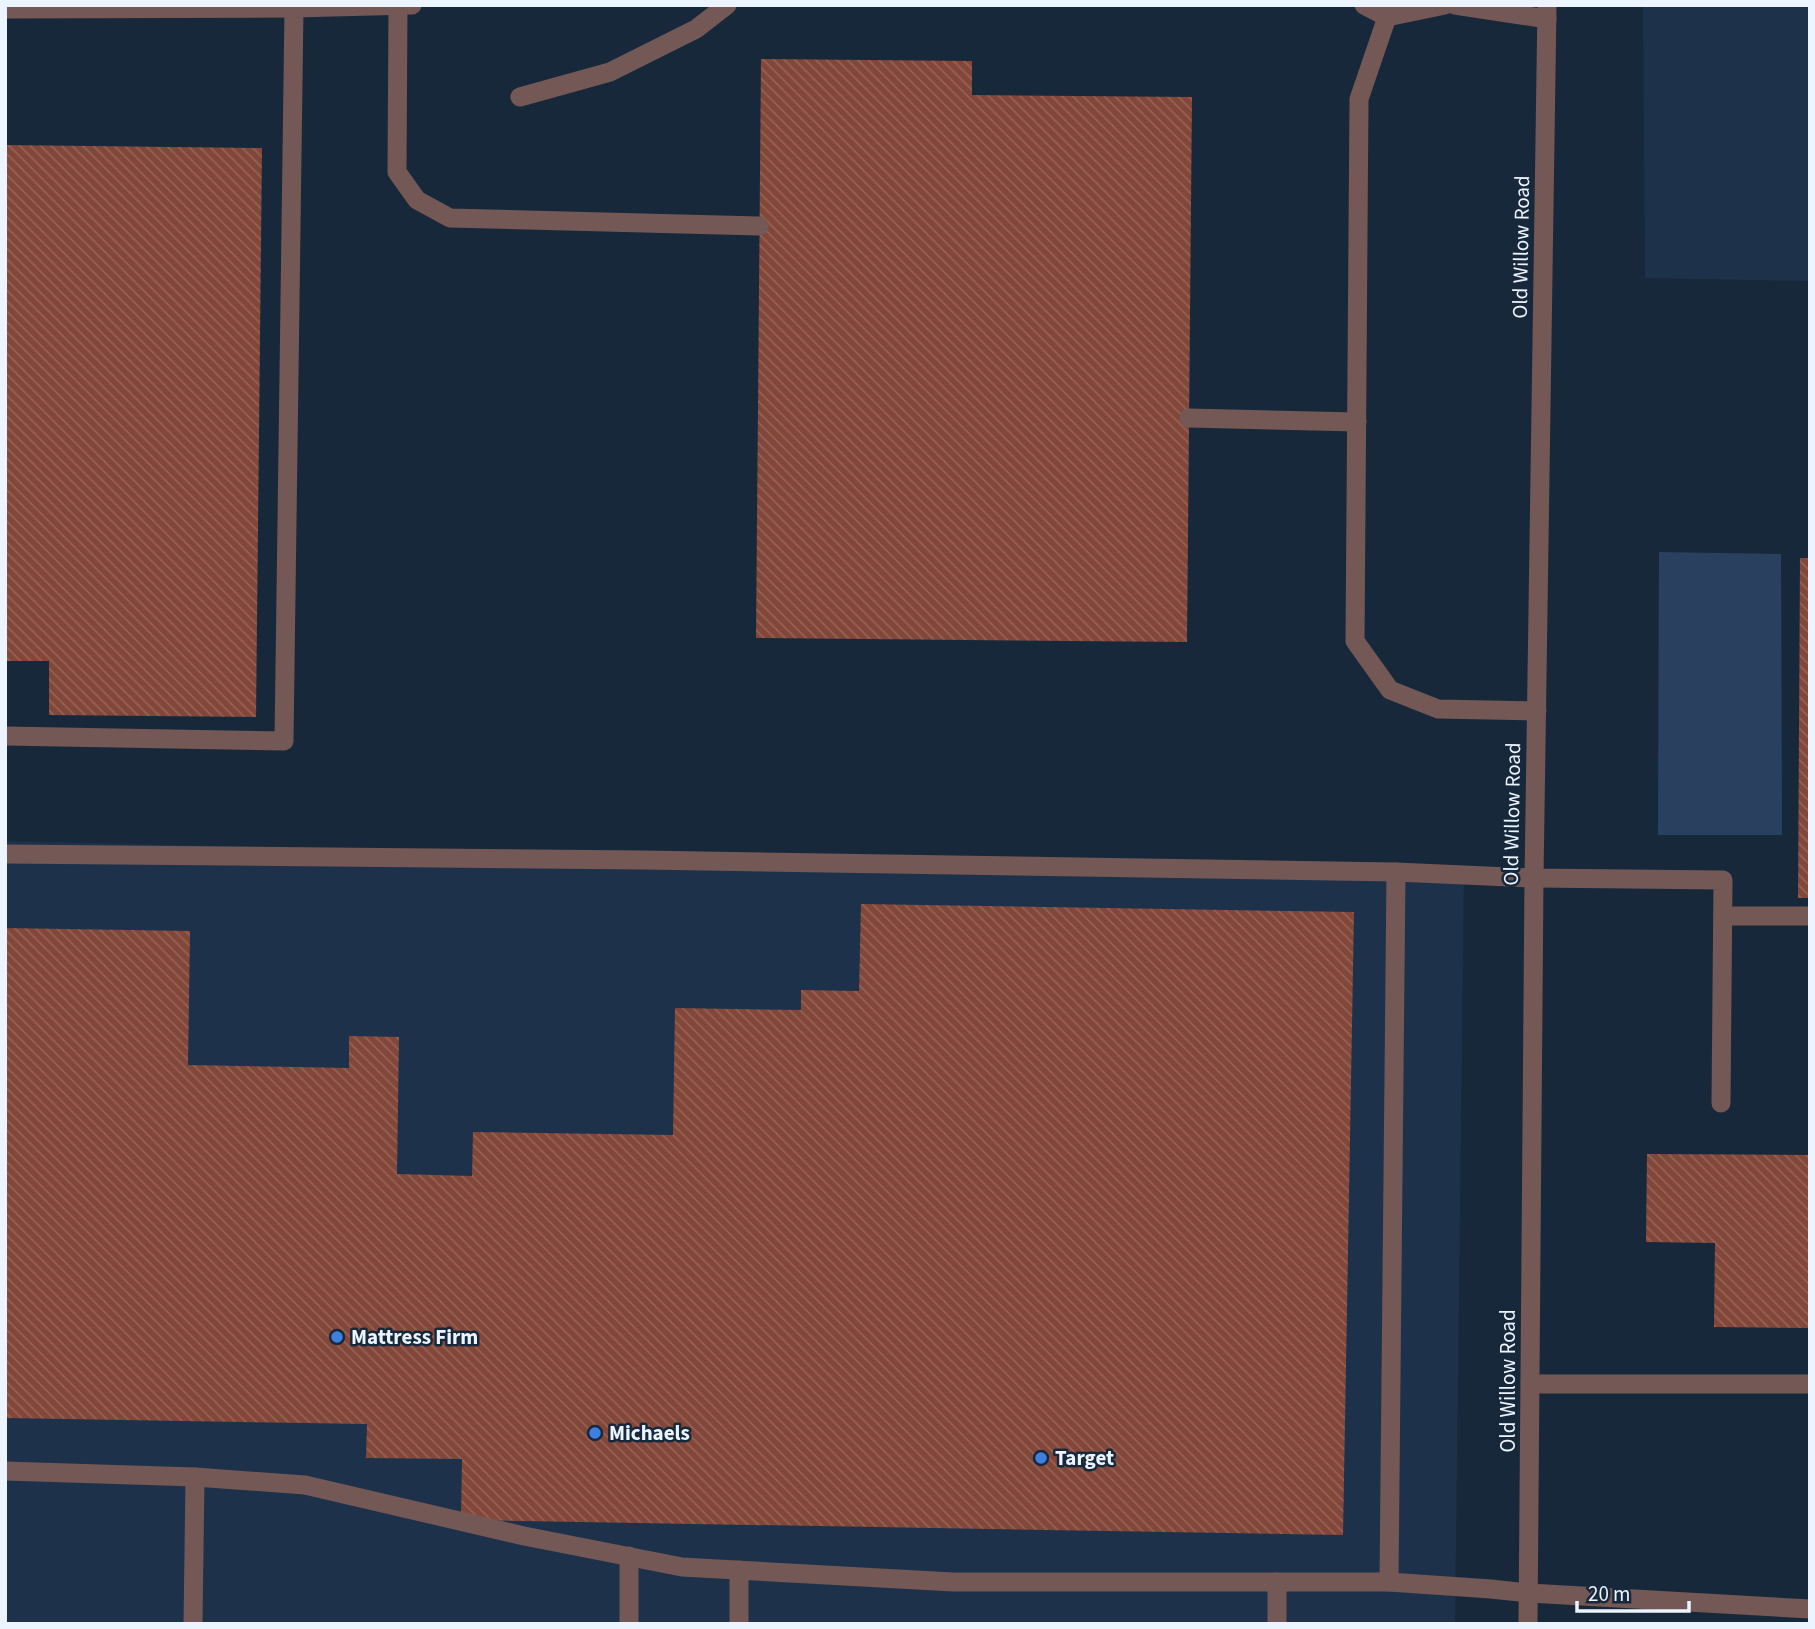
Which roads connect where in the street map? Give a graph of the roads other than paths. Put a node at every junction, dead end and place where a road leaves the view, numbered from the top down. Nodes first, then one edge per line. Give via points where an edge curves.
1 (727, 5) edge
2 (1364, 5) edge
3 (1445, 5) edge
4 (1455, 5) edge
5 (402, 6) edge
6 (38, 7) edge
7 (294, 8) junction
8 (5, 9) edge
9 (1547, 12) edge
10 (1387, 18) junction
11 (520, 97) dead end
12 (759, 226) dead end
13 (1189, 418) dead end
14 (1357, 422) junction
15 (1537, 711) junction
16 (5, 736) edge
17 (5, 854) edge
18 (1396, 872) junction
19 (1534, 878) junction
20 (1723, 916) junction
21 (1810, 916) edge
22 (1721, 1103) dead end
23 (1530, 1384) junction
24 (1810, 1384) edge
25 (5, 1471) edge
26 (195, 1477) junction
27 (629, 1556) junction
28 (739, 1570) junction
29 (1277, 1582) junction
30 (1389, 1582) junction
31 (1529, 1593) junction
32 (1810, 1609) edge
33 (1785, 1616) edge
34 (193, 1624) edge
35 (629, 1624) edge
36 (739, 1624) edge
37 (1277, 1624) edge
38 (1528, 1624) edge

1 - 11 street via 696,29 610,72
2 - 10 street
3 - 10 street
4 - 9 street
5 - 7 street
5 - 12 street via 397,172 417,200 450,218
6 - 7 street
6 - 8 street
7 - 16 street via 285,741
9 - 15 street, Old Willow Road
10 - 14 street via 1359,99
13 - 14 street
14 - 15 street via 1355,640 1390,690 1402,695 1438,709
15 - 19 street, Old Willow Road
17 - 18 street
18 - 19 street
18 - 30 street
19 - 20 street via 1723,880
19 - 23 street, Old Willow Road
20 - 21 street
20 - 22 street
23 - 24 street
23 - 31 street, Old Willow Road
25 - 26 street
26 - 27 street via 305,1485
26 - 34 street
27 - 28 street via 682,1567
27 - 35 street
28 - 29 street via 953,1582
28 - 36 street
29 - 30 street
29 - 37 street
30 - 31 street
31 - 33 street
31 - 38 street, Old Willow Road
32 - 33 street

